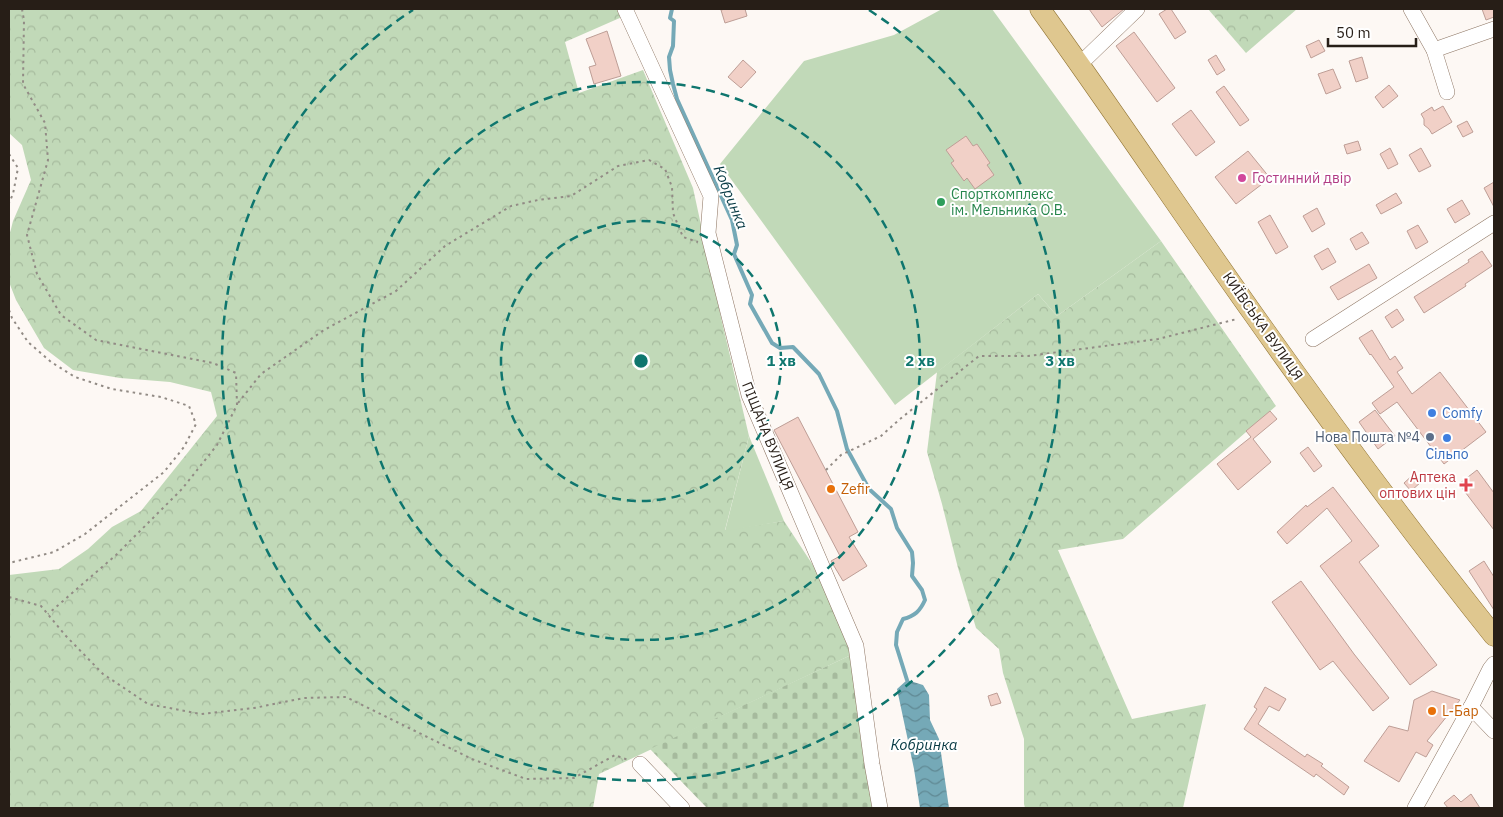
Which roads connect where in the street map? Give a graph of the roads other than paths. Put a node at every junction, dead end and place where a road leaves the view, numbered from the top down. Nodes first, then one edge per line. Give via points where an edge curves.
1 (1040, 9) edge
2 (1137, 9) edge
3 (1411, 9) edge
4 (626, 10) edge
5 (1494, 29) edge
6 (1434, 50) junction
7 (1080, 64) junction
8 (1447, 92) dead end
9 (1494, 223) edge
10 (1313, 339) dead end
11 (1494, 636) edge
12 (1494, 664) edge
13 (1471, 707) junction
14 (1494, 731) edge
15 (640, 764) road end
16 (682, 808) edge
17 (880, 808) edge
18 (1414, 808) edge

1 - 7 main road, КИЇВСЬКА ВУЛИЦЯ
2 - 7 street
3 - 6 street
4 - 17 street, ПІЩАНА ВУЛИЦЯ via 711,196 709,239 749,395 856,646
5 - 6 street
6 - 8 street
7 - 11 main road, КИЇВСЬКА ВУЛИЦЯ via 1254,315 1398,513
9 - 10 street
12 - 13 street
13 - 14 street
13 - 18 street
15 - 16 street

